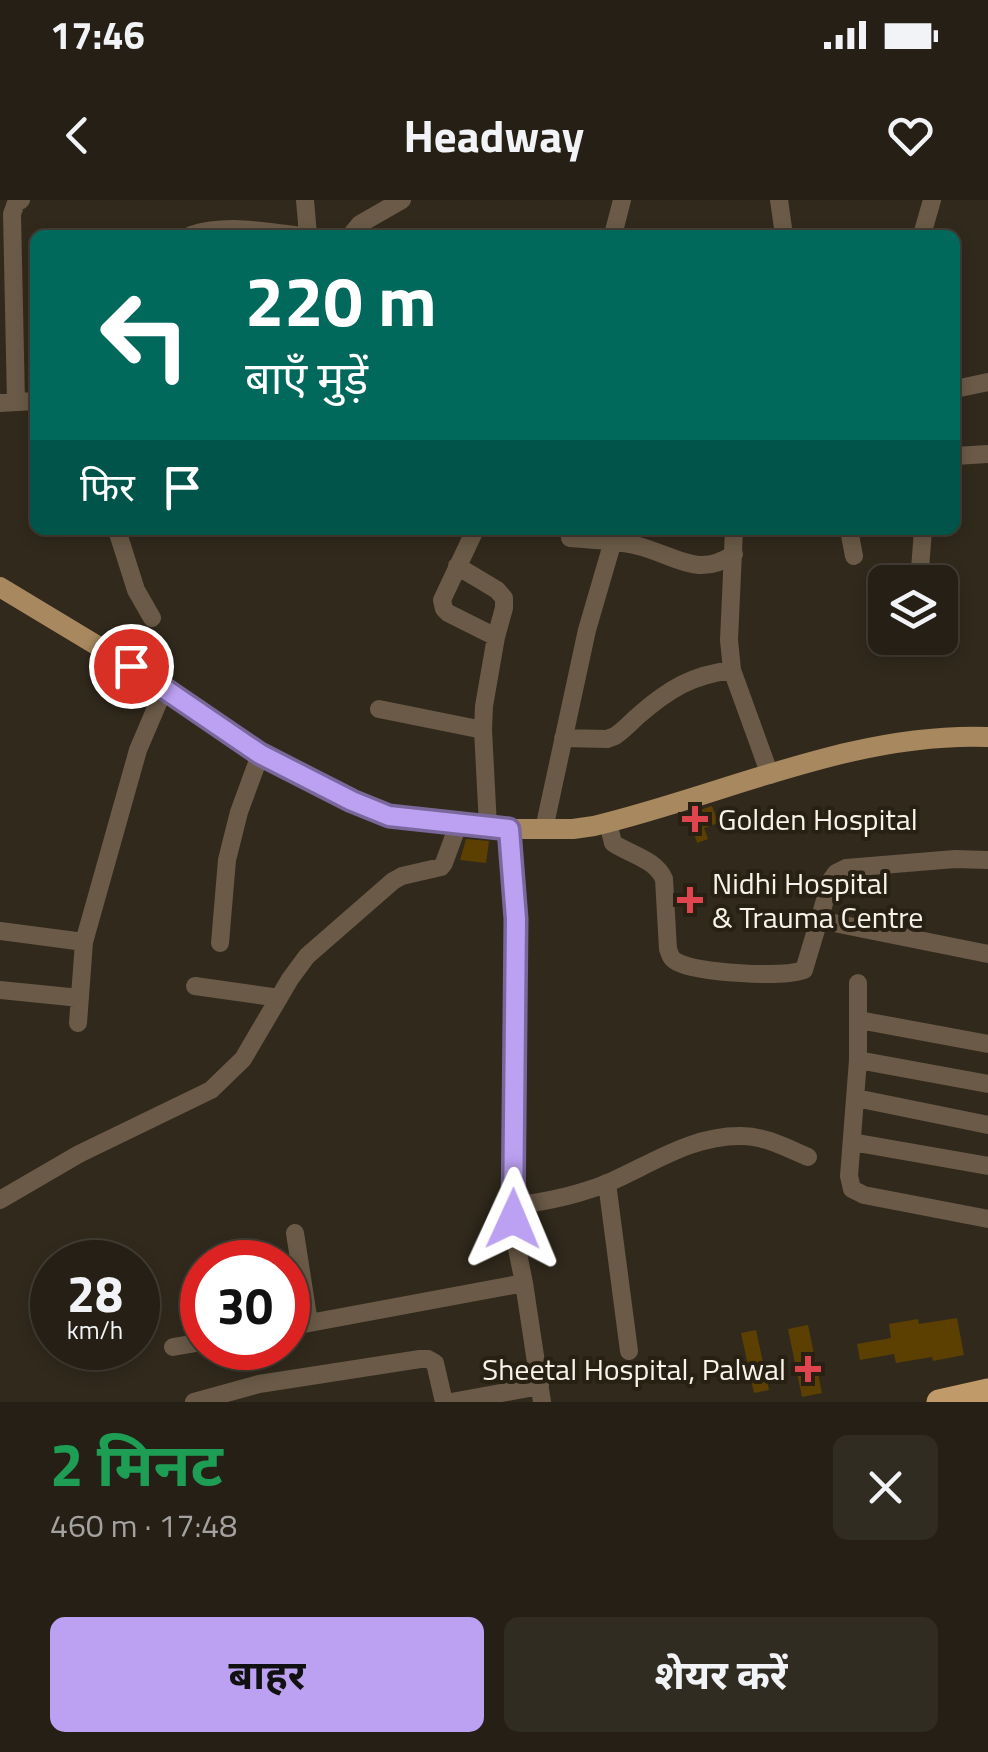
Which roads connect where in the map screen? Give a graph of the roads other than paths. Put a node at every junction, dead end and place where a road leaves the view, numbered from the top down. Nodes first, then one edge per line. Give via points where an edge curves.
1 (305, 200) edge
2 (402, 200) edge
3 (622, 200) edge
4 (779, 200) edge
5 (932, 200) edge
6 (11, 210) edge
7 (208, 230) edge
8 (250, 230) edge
9 (308, 230) edge
10 (355, 230) edge
11 (614, 230) edge
12 (784, 230) edge
13 (923, 230) edge
14 (988, 382) edge
15 (960, 388) edge
16 (17, 402) edge
17 (988, 454) edge
18 (960, 456) edge
19 (119, 535) edge
20 (472, 535) edge
21 (734, 535) edge
22 (850, 535) edge
23 (923, 535) edge
24 (570, 538) dead end
25 (614, 541) junction
26 (734, 554) junction
27 (854, 556) dead end
28 (920, 565) edge
29 (457, 566) junction
30 (0, 587) edge
31 (152, 618) dead end
32 (496, 638) junction
33 (732, 670) junction
34 (164, 688) junction
35 (379, 709) dead end
36 (483, 730) junction
37 (988, 737) edge
38 (563, 738) junction
39 (260, 754) junction
40 (770, 775) junction
41 (608, 823) junction
42 (458, 825) junction
43 (498, 828) junction
44 (544, 829) junction
45 (988, 860) edge
46 (819, 920) junction
47 (0, 932) edge
48 (84, 942) junction
49 (220, 943) dead end
50 (988, 954) edge
51 (858, 983) dead end
52 (195, 986) dead end
53 (0, 990) edge
54 (80, 998) junction
55 (279, 998) junction
56 (859, 1020) junction
57 (78, 1023) dead end
58 (988, 1044) edge
59 (858, 1060) junction
60 (988, 1084) edge
61 (856, 1098) junction
62 (988, 1125) edge
63 (852, 1142) junction
64 (808, 1157) dead end
65 (988, 1166) edge
66 (607, 1183) junction
67 (0, 1200) edge
68 (512, 1206) junction
69 (988, 1220) edge
70 (296, 1234) dead end
71 (297, 1240) edge
72 (524, 1282) junction
73 (310, 1322) edge
74 (180, 1346) edge
75 (173, 1347) dead end
76 (629, 1351) dead end
77 (988, 1391) edge
78 (541, 1394) edge
79 (194, 1402) edge
80 (444, 1402) edge
81 (452, 1402) edge
82 (939, 1402) edge

1 - 9 street
2 - 10 street
3 - 11 street
4 - 12 street
5 - 13 street
6 - 16 street
7 - 8 street
14 - 15 street
17 - 18 street
19 - 31 street
20 - 29 street
21 - 26 street
22 - 27 street
23 - 28 street
24 - 25 street
25 - 26 street via 695,566 722,563
25 - 38 street
26 - 33 street
29 - 32 street via 504,598
29 - 32 street via 443,594 444,609
30 - 34 main road
32 - 36 street
33 - 38 street via 692,678 615,736
33 - 40 street
34 - 39 main road
34 - 48 street via 138,750
35 - 36 street
36 - 43 street
37 - 40 main road via 878,745
38 - 44 street
39 - 42 main road via 389,816
39 - 49 street via 227,860
40 - 41 main road
41 - 44 main road
41 - 46 street via 614,843 660,869 674,960 714,971 798,973 807,965
42 - 43 main road
42 - 55 street via 444,864 393,881 307,956
43 - 44 main road
43 - 68 street via 516,919
45 - 46 street via 846,868 831,880
46 - 50 street
47 - 48 street
48 - 54 street
51 - 56 street
52 - 55 street
53 - 54 street
54 - 57 street
55 - 67 street via 243,1059 211,1090
56 - 58 street
56 - 59 street
59 - 60 street
59 - 61 street
61 - 62 street
61 - 63 street
63 - 65 street
63 - 69 street via 849,1176 857,1193
64 - 66 street via 753,1137 717,1138
66 - 68 street
66 - 76 street
68 - 72 street
70 - 71 street
72 - 73 street
72 - 78 street
74 - 75 street
77 - 82 highway
78 - 81 street
79 - 80 street via 259,1384 428,1359

